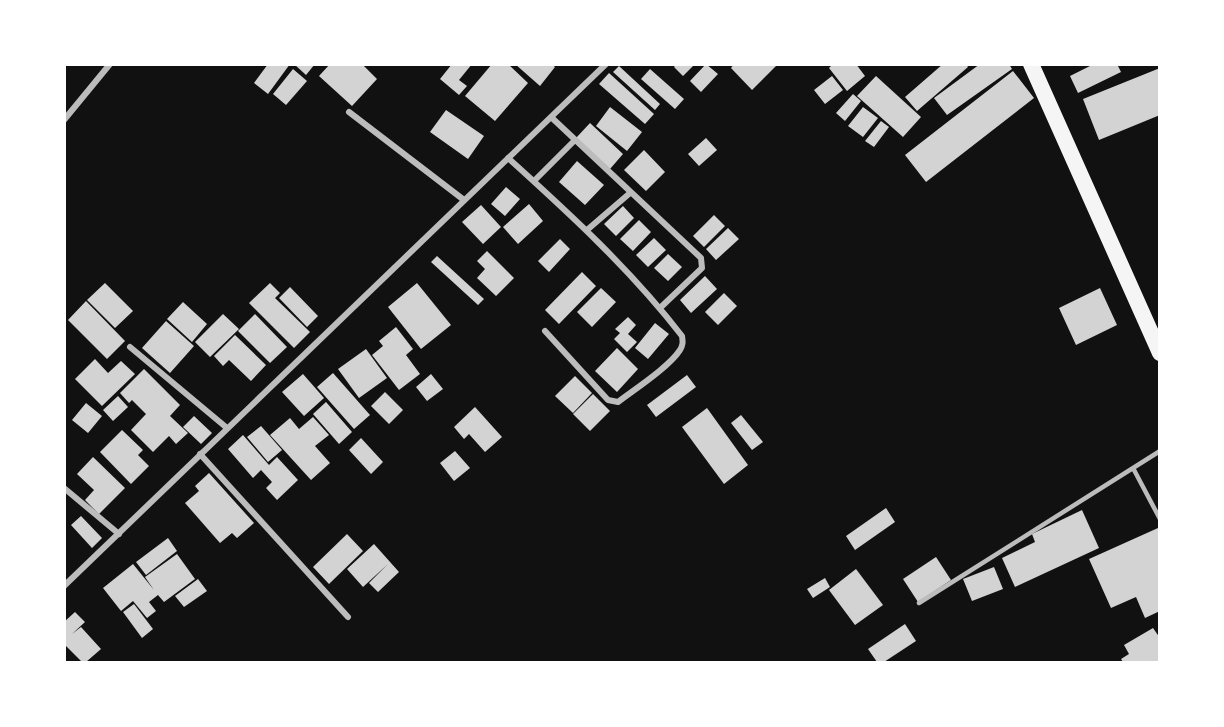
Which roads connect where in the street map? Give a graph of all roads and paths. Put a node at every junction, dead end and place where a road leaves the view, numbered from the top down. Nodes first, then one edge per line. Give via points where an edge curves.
1 (111, 64) edge
2 (1031, 64) edge
3 (604, 67) edge
4 (349, 112) dead end
5 (551, 117) junction
6 (64, 120) edge
7 (575, 140) junction
8 (508, 158) junction
9 (534, 181) junction
10 (630, 193) junction
11 (464, 200) junction
12 (587, 230) junction
13 (660, 308) junction
14 (545, 331) dead end
15 (130, 347) dead end
16 (1160, 352) edge
17 (227, 428) junction
18 (1160, 450) edge
19 (200, 454) junction
20 (1133, 468) junction
21 (64, 488) edge
22 (1160, 519) edge
23 (119, 534) junction
24 (64, 586) edge
25 (919, 603) dead end
26 (348, 617) dead end

1 - 6 street
2 - 16 highway
3 - 5 street
4 - 11 street
5 - 7 street
5 - 8 street
7 - 9 street
7 - 10 street
8 - 9 street
8 - 11 street
9 - 12 street
10 - 12 street
10 - 13 street via 703,261 702,268
11 - 17 street
12 - 13 street
13 - 14 street via 682,336 681,348 618,402 608,400
15 - 17 street
17 - 19 street
18 - 20 lane
19 - 23 street
19 - 26 street
20 - 22 lane
20 - 25 lane
21 - 23 street
23 - 24 street

